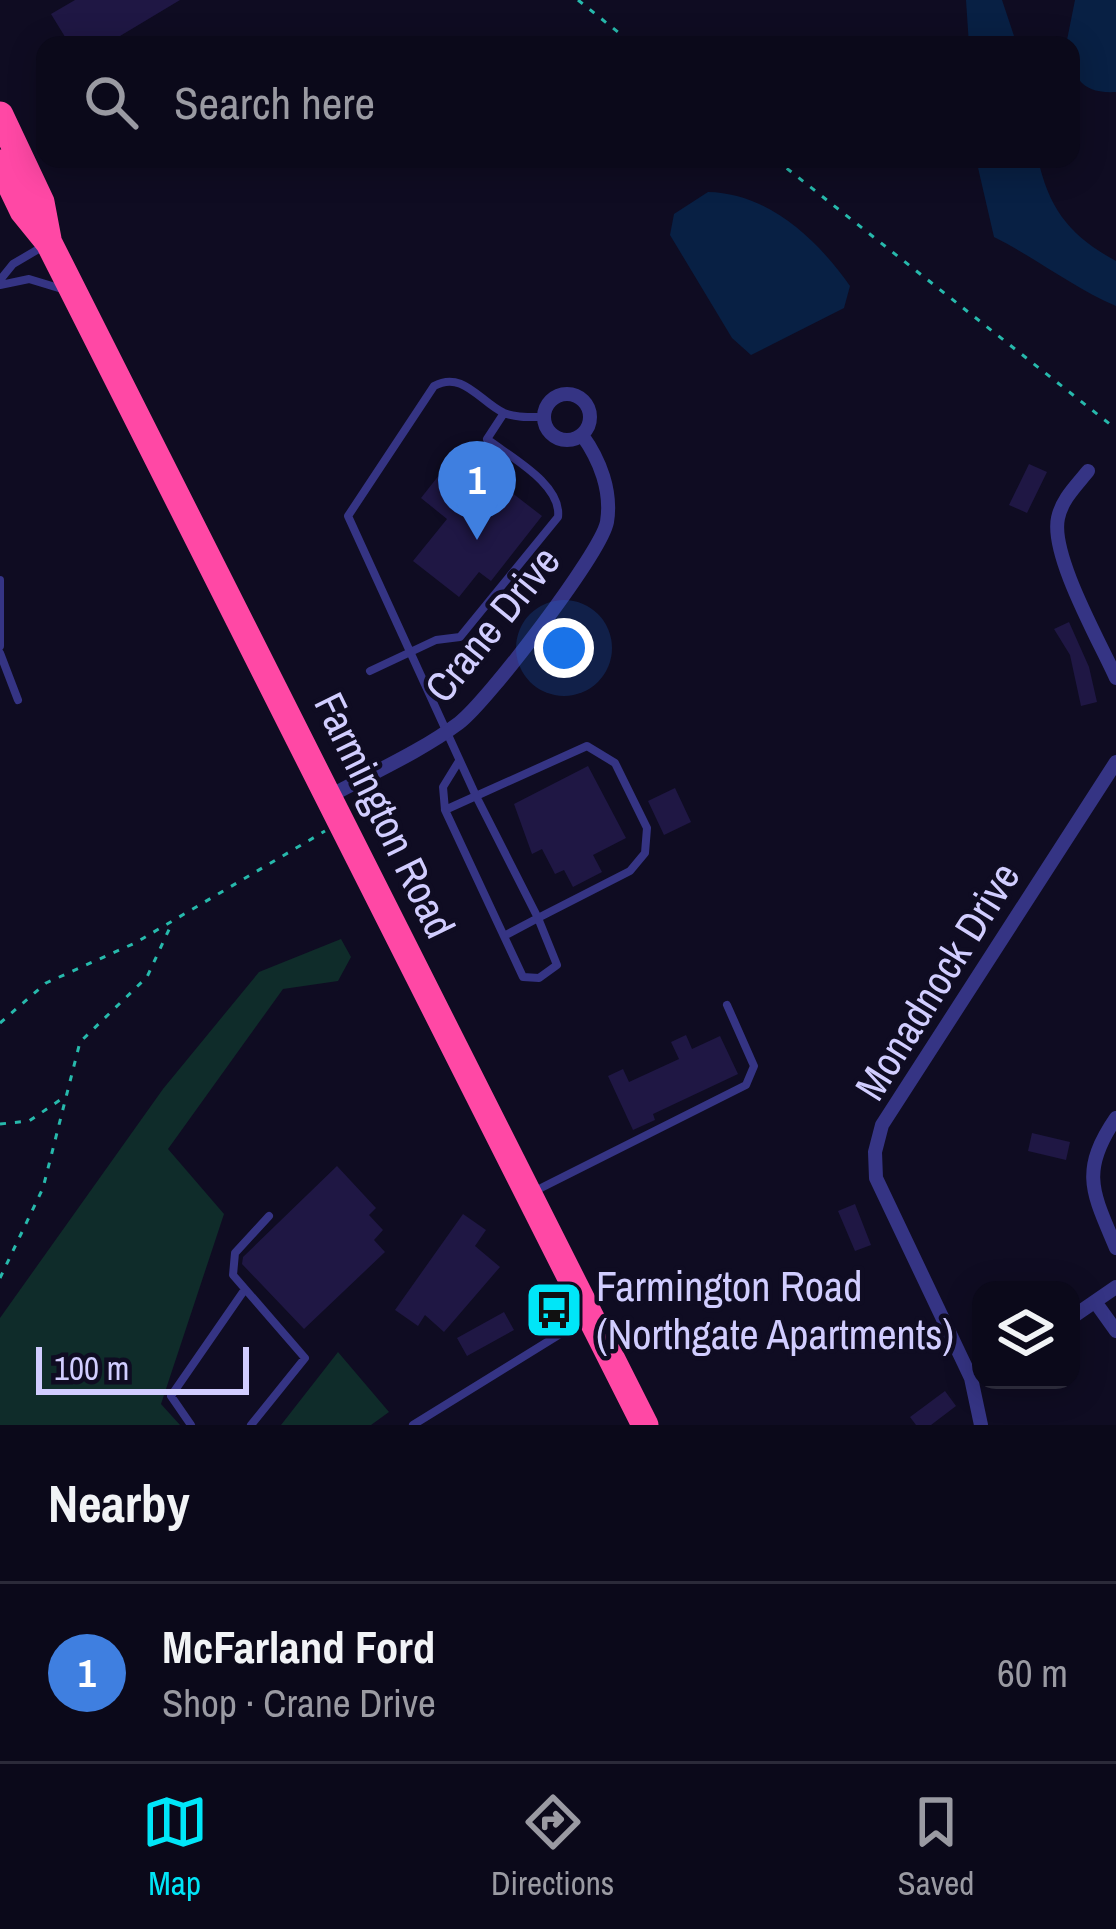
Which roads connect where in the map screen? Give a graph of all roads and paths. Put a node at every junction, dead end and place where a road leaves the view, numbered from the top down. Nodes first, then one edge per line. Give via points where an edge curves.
1 (578, 0) edge
2 (623, 36) edge
3 (0, 116) edge
4 (0, 163) edge
5 (786, 168) edge
6 (49, 243) junction
7 (0, 282) edge
8 (73, 292) junction
9 (504, 413) junction
10 (544, 417) junction
11 (1116, 429) edge
12 (582, 435) junction
13 (1088, 471) dead end
14 (0, 580) edge
15 (0, 649) edge
16 (407, 653) junction
17 (370, 671) dead end
18 (1116, 678) edge
19 (18, 700) dead end
20 (445, 733) junction
21 (459, 761) junction
22 (1116, 762) edge
23 (476, 796) junction
24 (336, 809) junction
25 (445, 810) junction
26 (538, 918) junction
27 (172, 923) junction
28 (504, 936) junction
29 (727, 1005) dead end
30 (0, 1023) edge
31 (64, 1098) junction
32 (1116, 1118) edge
33 (0, 1124) edge
34 (526, 1195) junction
35 (269, 1216) dead end
36 (1116, 1248) edge
37 (0, 1278) edge
38 (1116, 1287) edge
39 (243, 1292) junction
40 (1096, 1304) junction
41 (1080, 1313) edge
42 (587, 1317) junction
43 (1116, 1331) edge
44 (972, 1367) edge
45 (977, 1389) edge
46 (191, 1425) edge
47 (251, 1425) edge
48 (413, 1425) edge
49 (645, 1425) edge
50 (981, 1425) edge

1 - 2 path
3 - 6 highway, Farmington Road via 41,202
4 - 6 highway, Farmington Road
5 - 11 path
6 - 7 lane
6 - 8 highway, Farmington Road
7 - 8 lane via 28,279
8 - 24 highway, Farmington Road
9 - 10 lane
9 - 16 lane via 487,439 549,488 558,517 460,637
9 - 16 lane via 456,380 434,386 352,504 348,526
10 - 12 street via 555,437
10 - 12 street, Crane Drive via 558,396 579,398 590,416
12 - 20 street, Crane Drive via 605,484 605,530 487,696
13 - 18 street via 1065,499 1059,545
14 - 15 lane
15 - 19 lane
16 - 17 lane
16 - 20 lane
20 - 21 lane
20 - 24 street, Crane Drive
21 - 23 lane
21 - 25 lane via 443,787
22 - 44 street, Monadnock Drive via 883,1125 875,1152 876,1178
23 - 25 lane
23 - 26 lane
23 - 26 lane via 574,748 598,748 615,763 647,828 645,853 630,871
24 - 27 path
24 - 34 highway, Farmington Road
25 - 28 lane
26 - 28 lane
26 - 28 lane via 556,957 553,971 524,977
27 - 30 path via 46,983
27 - 31 path via 147,977 80,1042
29 - 34 lane via 754,1066 746,1084
31 - 33 path via 29,1121
31 - 37 path via 43,1188
32 - 36 street via 1090,1178
34 - 42 highway, Farmington Road
35 - 39 lane via 231,1264
38 - 40 street
39 - 46 lane via 175,1386 172,1403
39 - 47 lane via 304,1358
40 - 41 street
40 - 43 street
42 - 48 lane
42 - 49 highway, Farmington Road
45 - 50 street, Monadnock Drive

